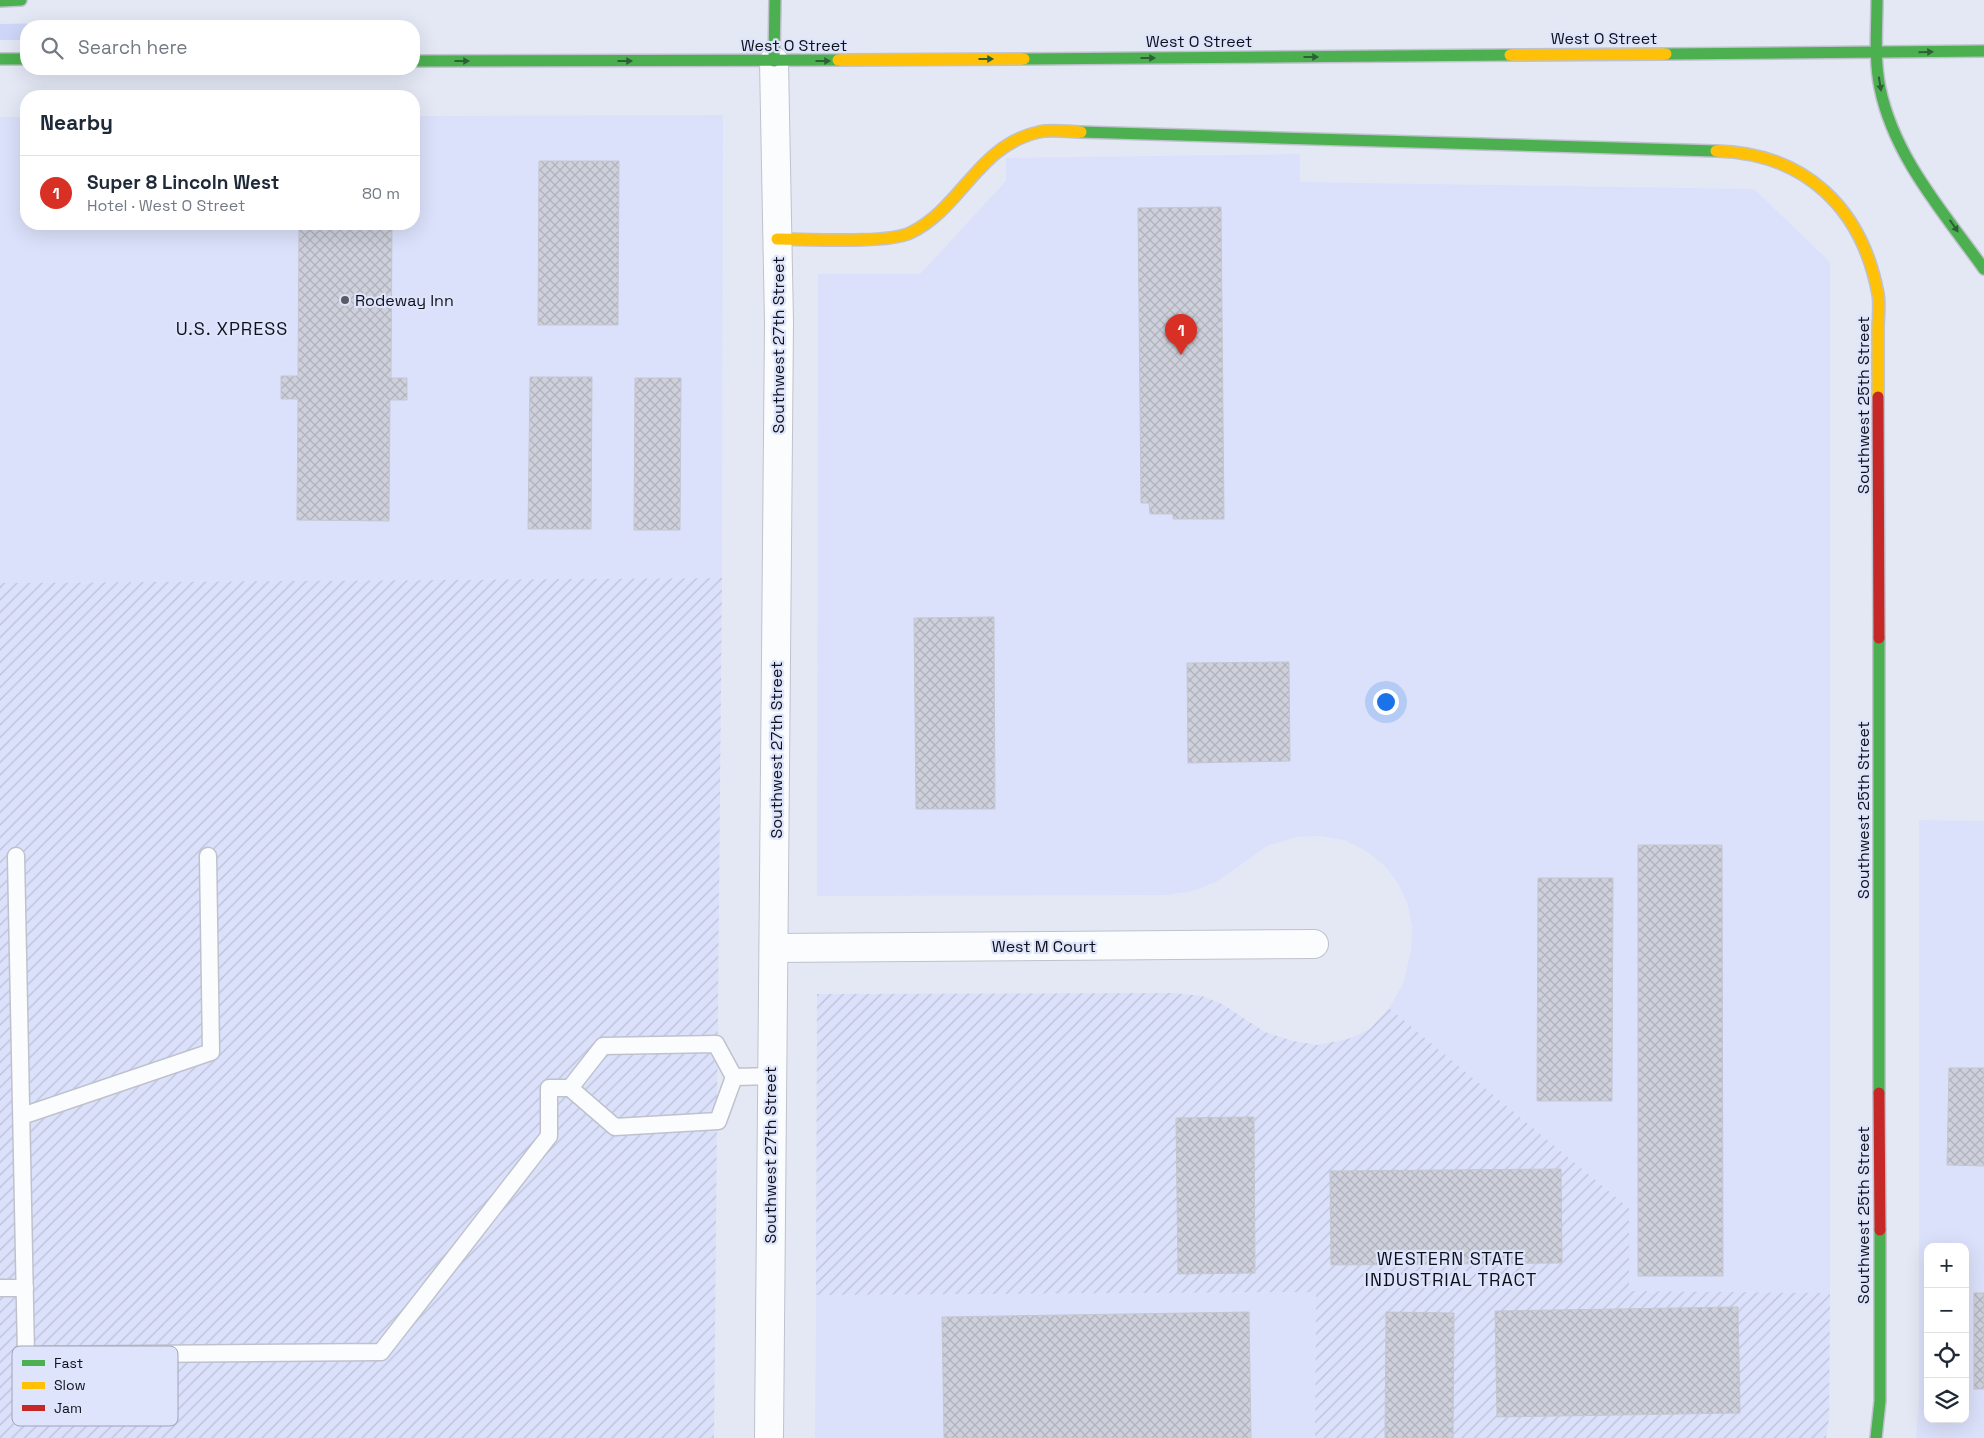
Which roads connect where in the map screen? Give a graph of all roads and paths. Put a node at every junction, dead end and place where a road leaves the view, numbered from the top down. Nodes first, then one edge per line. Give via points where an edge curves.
1 (21, 0) edge
2 (775, 0) edge
3 (1877, 0) edge
4 (0, 1) edge
5 (1984, 51) edge
6 (1878, 52) junction
7 (0, 59) edge
8 (20, 59) edge
9 (420, 61) edge
10 (774, 61) junction
11 (777, 239) junction
12 (1984, 269) edge
13 (16, 856) dead end
14 (208, 856) dead end
15 (1314, 944) dead end
16 (774, 948) junction
17 (771, 1076) junction
18 (734, 1077) junction
19 (570, 1088) junction
20 (22, 1116) junction
21 (0, 1288) edge
22 (25, 1288) junction
23 (26, 1346) edge
24 (178, 1354) edge
25 (769, 1438) edge
26 (1876, 1438) edge

1 - 4 main road
2 - 10 main road
3 - 6 main road
6 -> 5 main road, West O Street
10 -> 6 main road, West O Street
6 -> 12 main road via 1884,102 1902,146
7 - 8 main road
9 -> 10 main road, West O Street
10 - 11 street, Southwest 27th Street
11 - 16 street, Southwest 27th Street
11 - 26 main road, Southwest 25th Street via 889,238 909,233 936,216 994,153 1011,141 1041,131 1721,151 1760,157 1800,172 1830,195 1854,225 1870,262 1878,296 1880,1401
13 - 20 lane
14 - 20 lane via 212,1052
15 - 16 street, West M Court
16 - 17 street, Southwest 27th Street
17 - 18 lane
17 - 25 street, Southwest 27th Street
18 - 19 lane via 716,1044 603,1046
18 - 19 lane via 718,1121 615,1127
19 - 24 lane via 549,1088 549,1136 382,1352
20 - 22 lane
21 - 22 lane
22 - 23 lane

